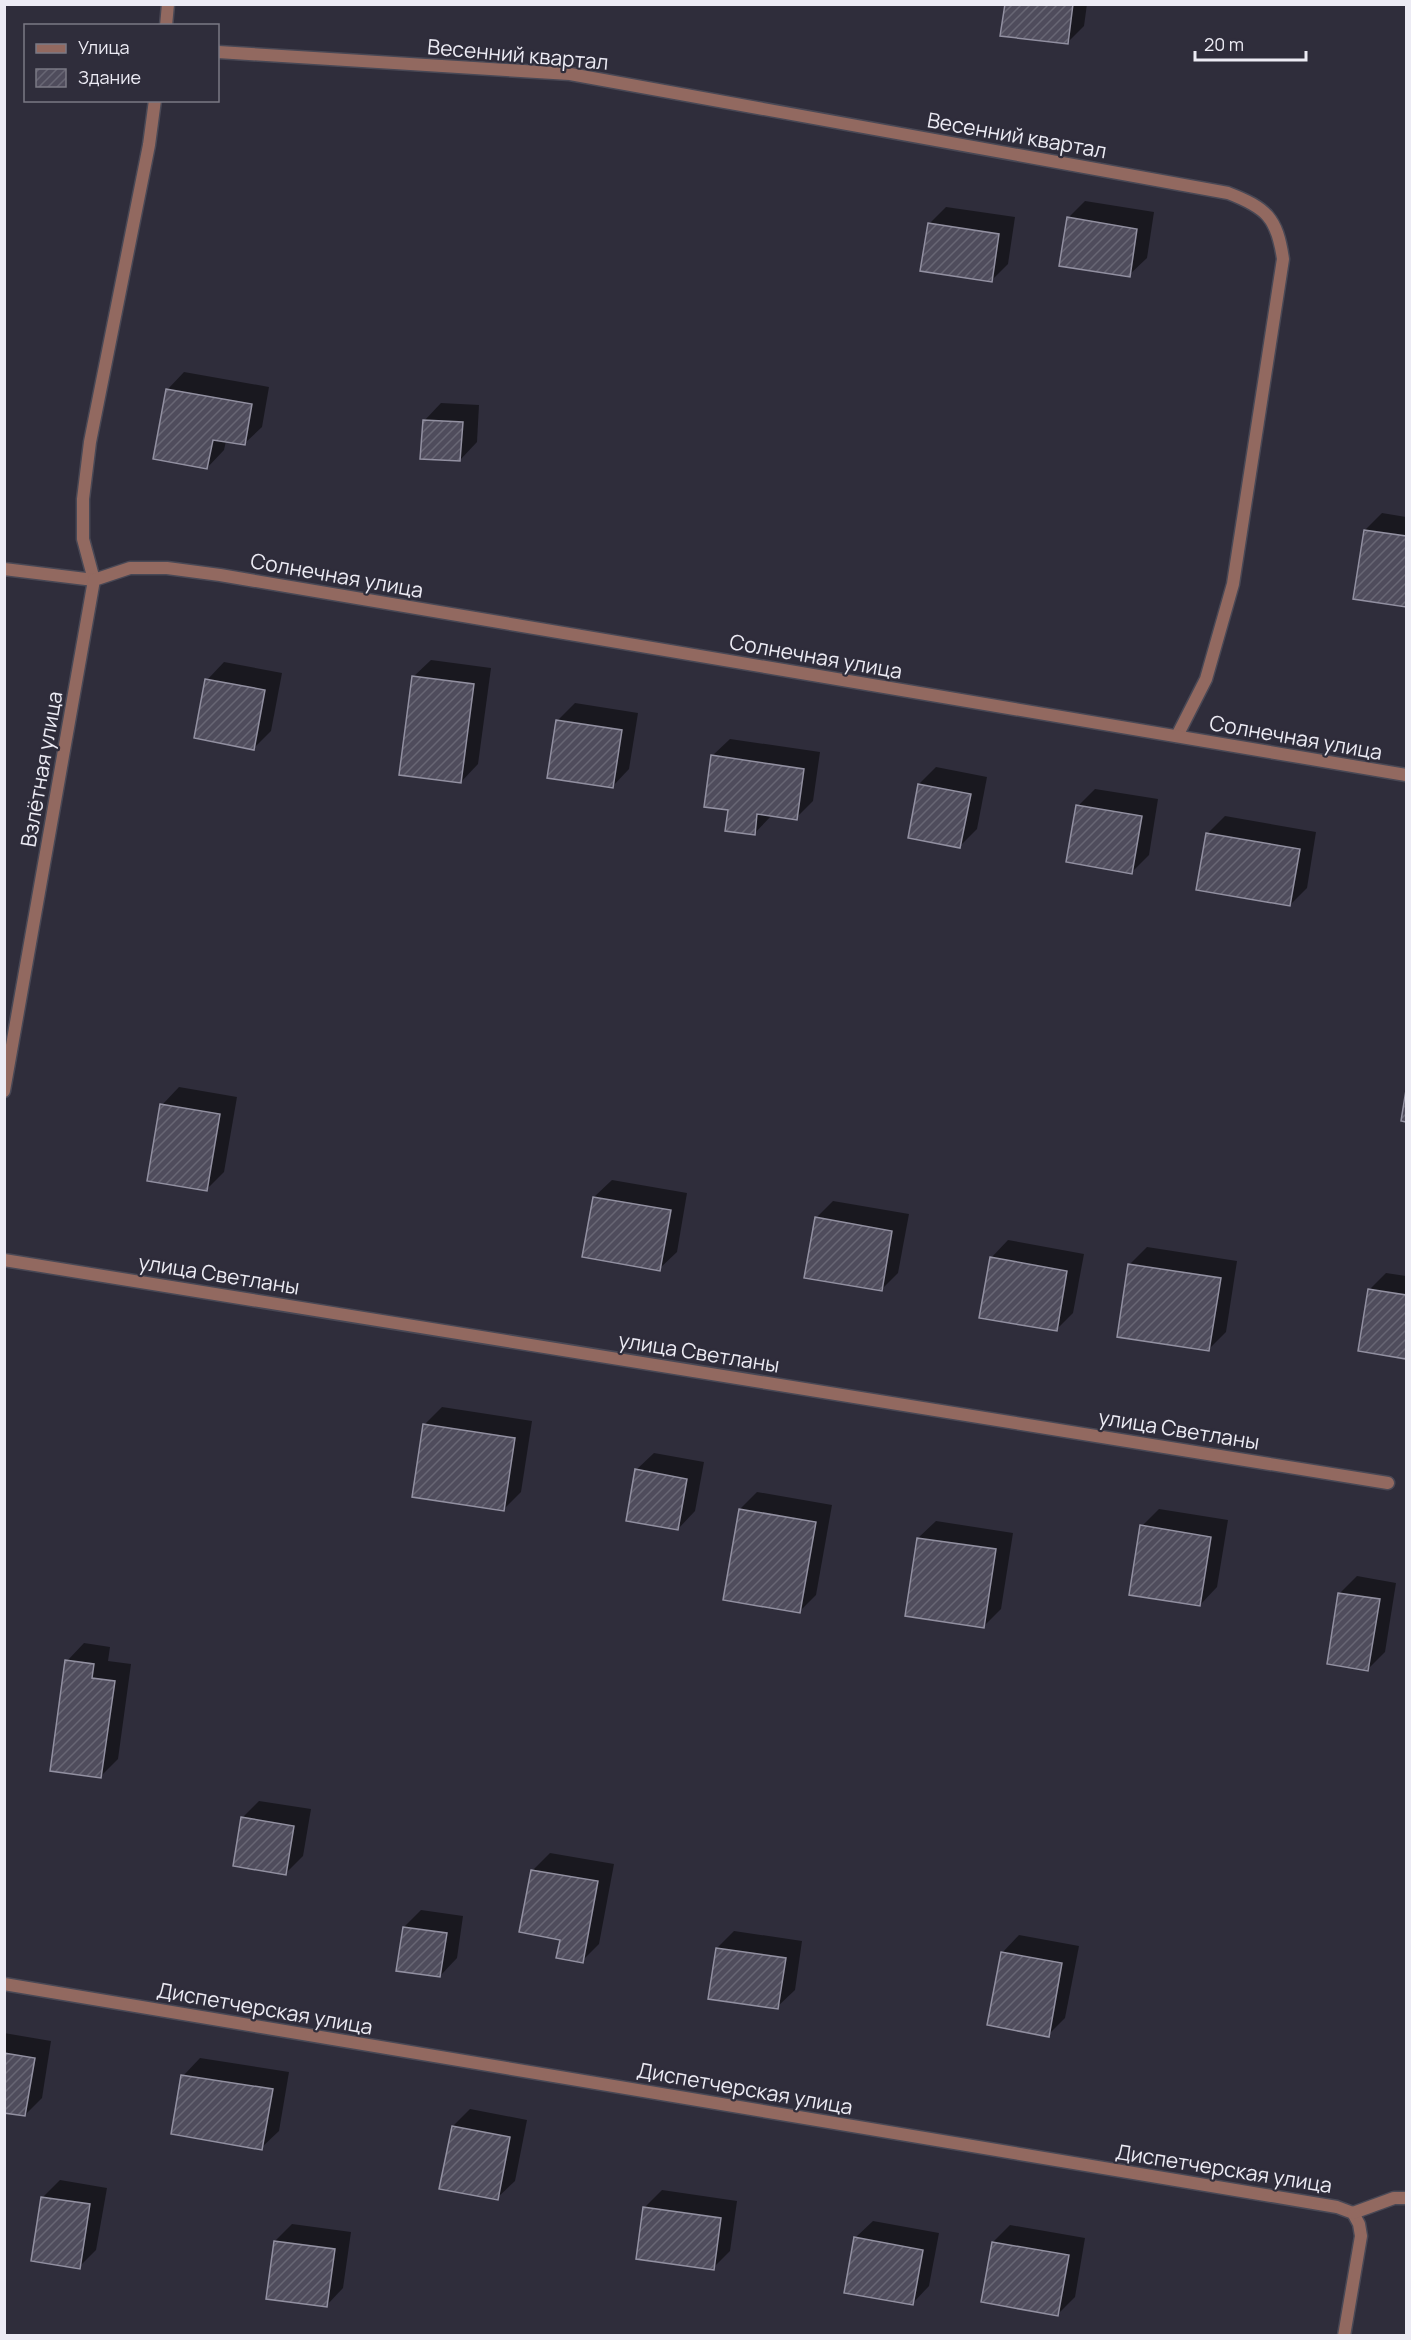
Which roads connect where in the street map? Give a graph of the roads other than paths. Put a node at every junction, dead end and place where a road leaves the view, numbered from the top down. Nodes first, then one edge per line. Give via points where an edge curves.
1 (168, 4) edge
2 (166, 24) edge
3 (219, 52) edge
4 (155, 102) edge
5 (4, 568) edge
6 (94, 580) junction
7 (1177, 736) junction
8 (1407, 775) edge
9 (4, 1091) edge
10 (4, 1260) edge
11 (1388, 1483) dead end
12 (4, 1984) edge
13 (1407, 2198) edge
14 (1353, 2213) junction
15 (1344, 2336) edge

1 - 2 street
3 - 7 street, Весенний квартал via 570,74 1217,191 1254,203 1271,219 1280,238 1283,259 1233,584 1206,679
4 - 6 street via 90,442 83,539
5 - 6 street
6 - 7 street, Солнечная улица via 130,568 220,575
6 - 9 street, Взлётная улица
7 - 8 street, Солнечная улица
10 - 11 street, улица Светланы
12 - 14 street, Диспетчерская улица via 1337,2206
13 - 14 street
14 - 15 street, Диспетчерская улица via 1361,2236

